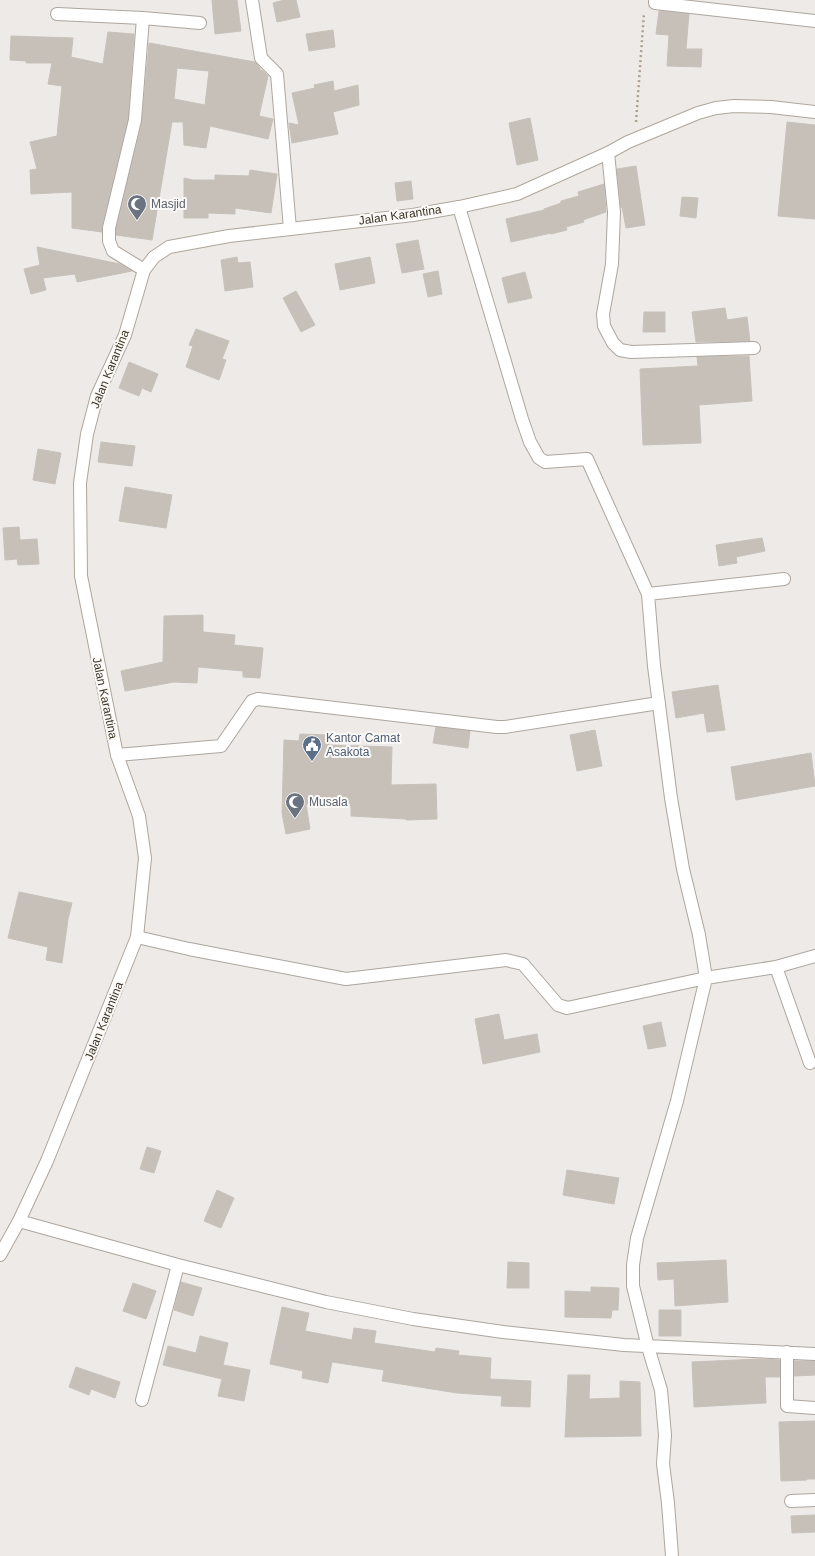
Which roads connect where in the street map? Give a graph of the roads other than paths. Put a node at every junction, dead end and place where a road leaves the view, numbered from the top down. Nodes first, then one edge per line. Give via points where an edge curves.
1 (252, 0) edge
2 (655, 2) edge
3 (57, 14) dead end
4 (143, 18) junction
5 (815, 21) edge
6 (200, 23) dead end
7 (815, 112) edge
8 (608, 153) junction
9 (459, 206) junction
10 (290, 229) junction
11 (144, 270) junction
12 (754, 348) dead end
13 (784, 579) dead end
14 (648, 594) junction
15 (659, 702) junction
16 (117, 755) junction
17 (138, 937) junction
18 (815, 956) edge
19 (776, 967) junction
20 (706, 978) junction
21 (810, 1062) dead end
22 (19, 1221) junction
23 (0, 1255) edge
24 (178, 1266) junction
25 (648, 1347) junction
26 (787, 1352) junction
27 (815, 1354) edge
28 (142, 1400) dead end
29 (815, 1408) edge
30 (815, 1500) edge
31 (791, 1501) dead end
32 (672, 1556) edge

1 - 10 street via 262,58 277,74
2 - 5 street
3 - 4 street
4 - 6 street
4 - 11 street via 135,120 109,228 113,250
7 - 8 street, Jalan Karantina via 771,107 716,108 628,142
8 - 9 street, Jalan Karantina via 517,194
8 - 12 street via 614,212 612,264 603,314 604,326 613,343 620,350 631,352
9 - 10 street, Jalan Karantina
9 - 14 street via 530,442 539,458 545,462 587,459
10 - 11 street, Jalan Karantina via 229,236 169,248 154,257
11 - 16 street, Jalan Karantina via 125,336 97,396 87,434 80,483 81,576
13 - 14 street
14 - 15 street
15 - 16 street via 497,728 258,699 252,701 221,746
15 - 20 street via 671,798
16 - 17 street, Jalan Karantina via 139,816 145,858
17 - 20 street via 346,979 506,960 523,964 558,1005 567,1008
17 - 22 street, Jalan Karantina via 47,1161
18 - 19 street
19 - 20 street
19 - 21 street
20 - 25 street via 677,1101 637,1238 633,1286
22 - 23 street, Jalan Karantina
22 - 24 street
24 - 25 street via 326,1302 413,1319 503,1332
24 - 28 street
25 - 26 street
25 - 32 street via 661,1390 665,1435 663,1464
26 - 27 street
26 - 29 street via 787,1406
30 - 31 street

